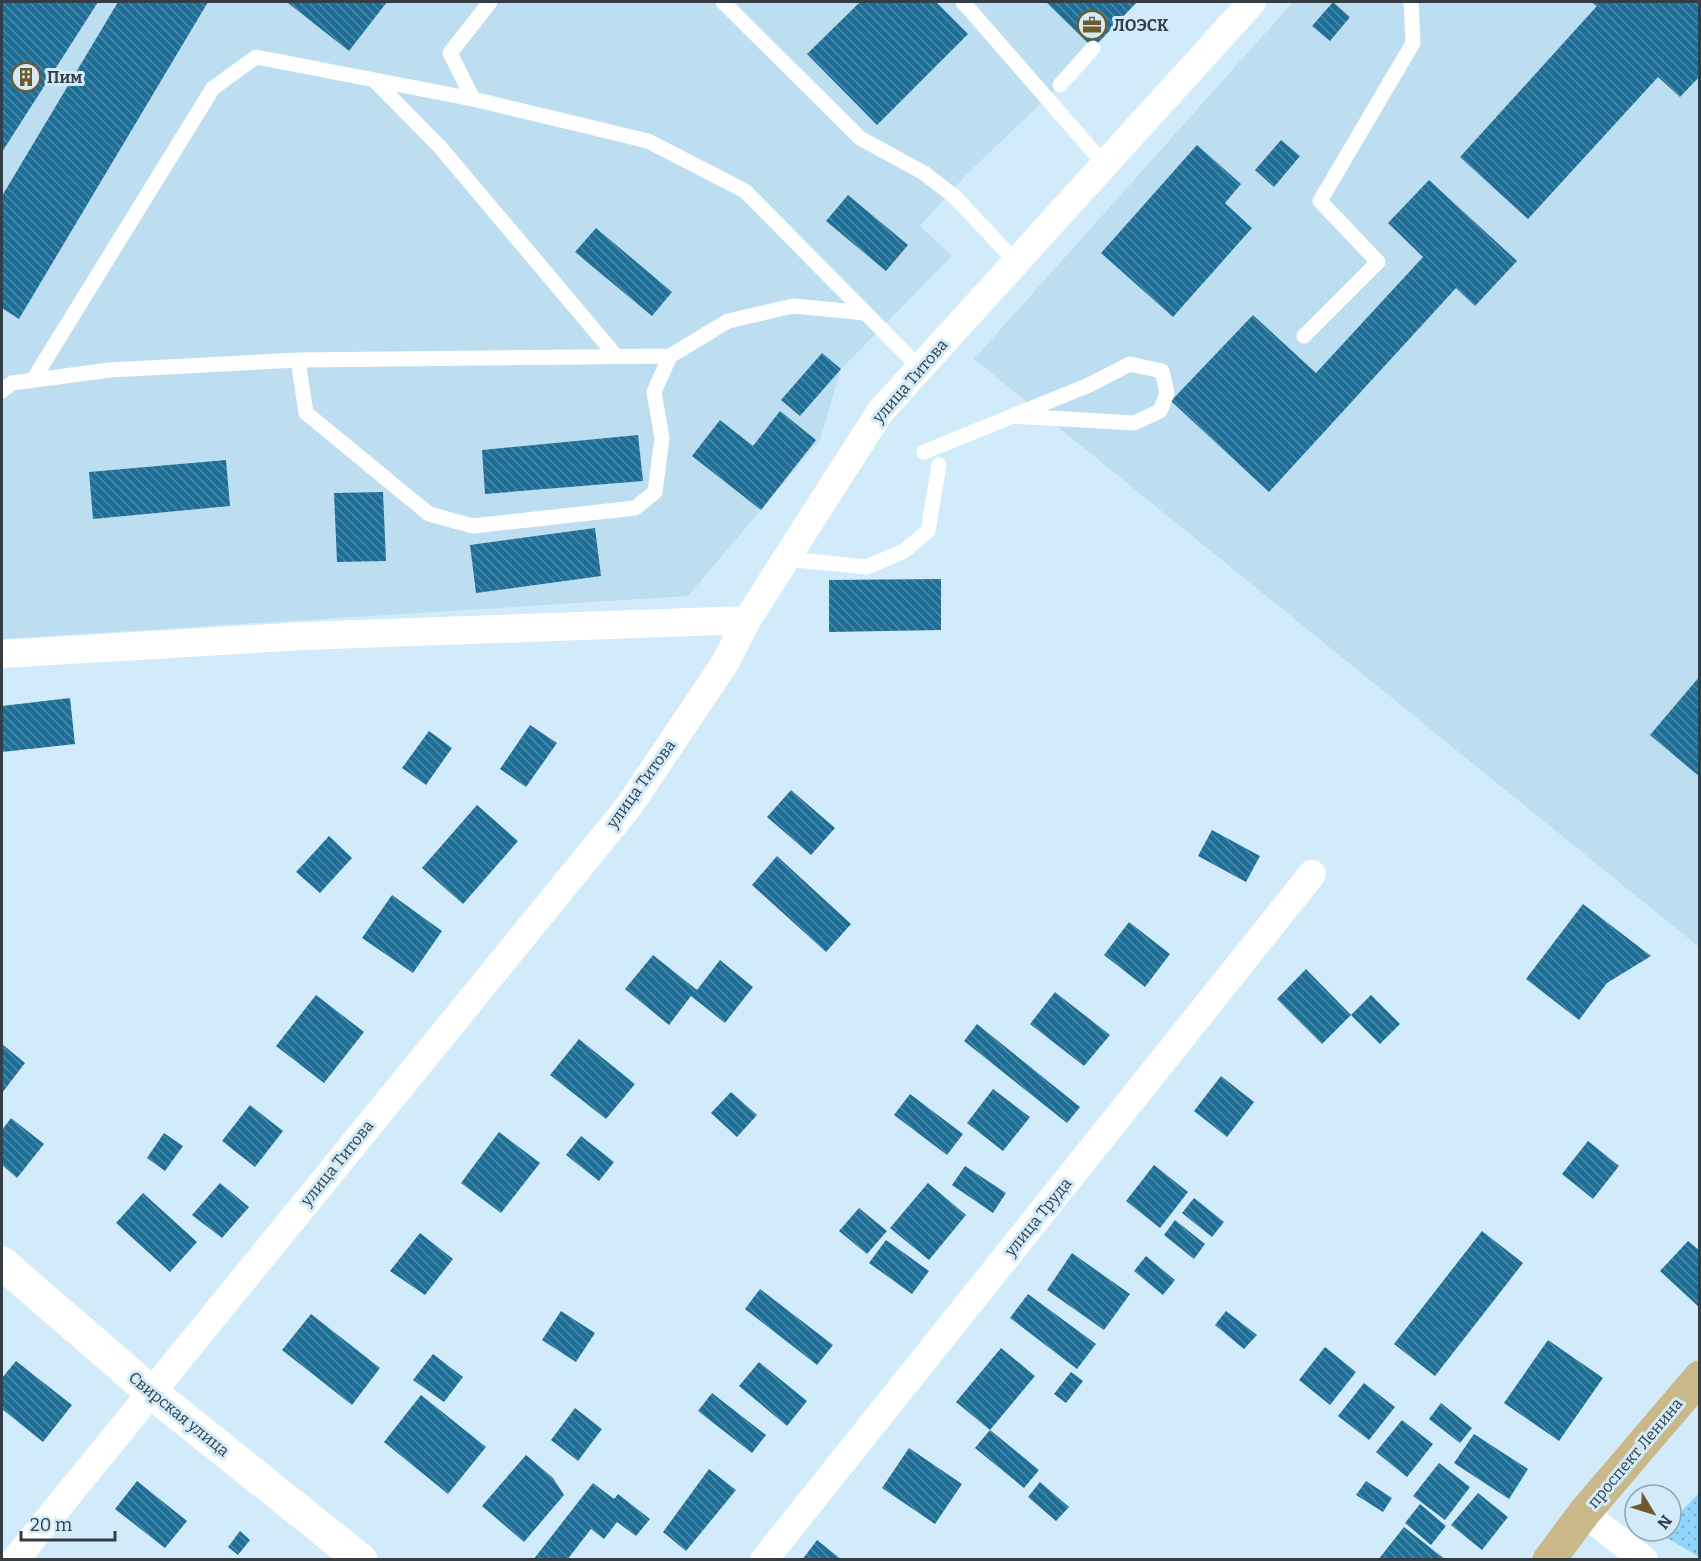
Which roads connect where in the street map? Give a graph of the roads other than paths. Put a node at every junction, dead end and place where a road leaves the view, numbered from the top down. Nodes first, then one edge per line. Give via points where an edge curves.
1 (490, 2) edge
2 (723, 2) edge
3 (963, 2) edge
4 (1252, 2) edge
5 (1411, 2) edge
6 (1093, 48) dead end
7 (374, 80) junction
8 (1060, 85) dead end
9 (473, 99) junction
10 (1104, 164) junction
11 (1016, 262) junction
12 (866, 313) junction
13 (1304, 336) dead end
14 (670, 356) junction
15 (617, 357) junction
16 (298, 360) junction
17 (920, 368) junction
18 (33, 380) junction
19 (2, 391) edge
20 (1014, 416) junction
21 (924, 452) dead end
22 (939, 465) dead end
23 (786, 559) junction
24 (747, 620) junction
25 (2, 654) edge
26 (1312, 874) dead end
27 (2, 1263) edge
28 (1700, 1377) edge
29 (151, 1392) junction
30 (1584, 1513) junction
31 (15, 1560) edge
32 (361, 1560) edge
33 (764, 1560) edge
34 (1549, 1560) edge
35 (1644, 1560) edge

1 - 9 lane via 450,53
2 - 11 lane via 860,138 924,173 955,197
3 - 10 lane
4 - 10 street, улица Титова
5 - 13 lane via 1413,43 1320,201 1378,262
6 - 8 lane
7 - 9 lane
7 - 15 lane via 440,147
7 - 18 lane via 256,57 213,88
9 - 12 lane via 648,141 745,190
10 - 11 street, улица Титова
11 - 17 street, улица Титова
12 - 14 lane via 793,306 728,321
12 - 17 lane
14 - 15 lane
14 - 16 lane via 654,392 662,438 655,492 635,508 473,526 429,513 306,413
15 - 16 lane
16 - 18 lane via 110,370
17 - 23 street, улица Титова via 880,412
18 - 19 lane via 12,383
20 - 20 lane via 1130,364 1162,371 1167,393 1160,411 1134,423
20 - 21 lane
22 - 23 lane via 928,531 904,551 867,567
23 - 24 street, улица Титова
24 - 25 street via 304,636
24 - 29 street, улица Титова via 725,663 628,806
26 - 33 street, улица Труда
27 - 29 street, Свирская улица
28 - 30 main road, проспект Ленина
29 - 31 street, улица Титова
29 - 32 street, Свирская улица
30 - 34 main road, проспект Ленина
30 - 35 street

